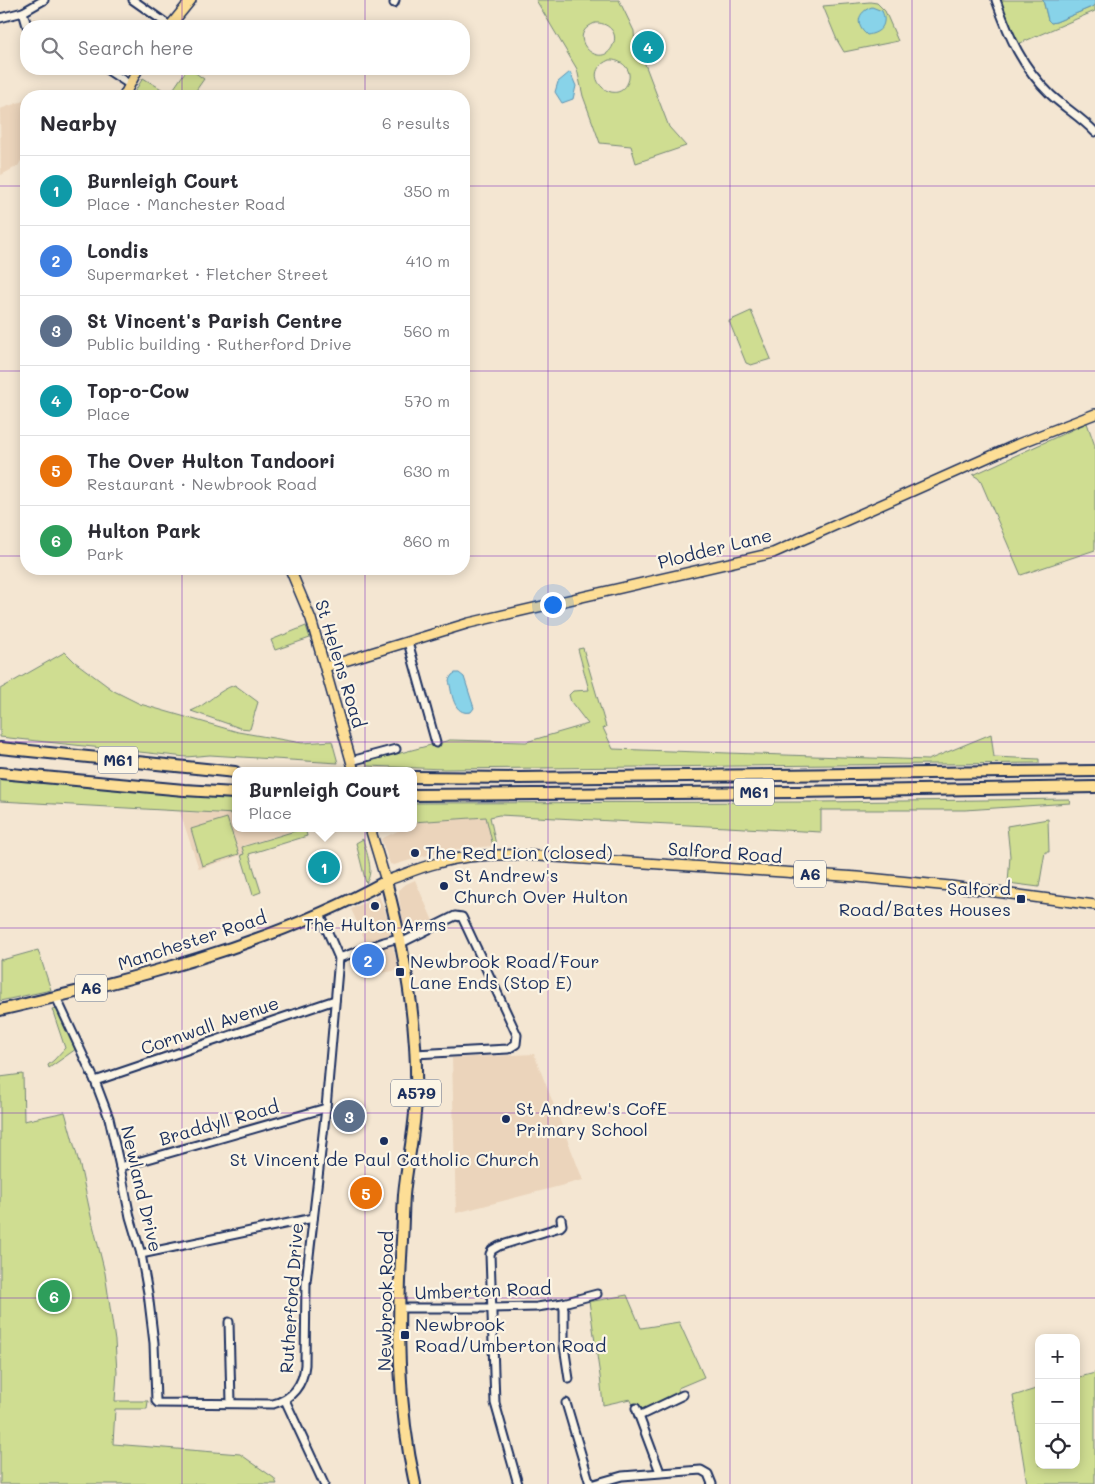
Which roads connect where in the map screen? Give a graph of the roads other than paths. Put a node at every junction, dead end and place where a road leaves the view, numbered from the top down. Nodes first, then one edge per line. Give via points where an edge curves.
1 (44, 0) edge
2 (133, 0) edge
3 (190, 0) edge
4 (996, 0) edge
5 (23, 12) junction
6 (0, 18) edge
7 (25, 20) edge
8 (161, 20) edge
9 (175, 20) edge
10 (115, 75) edge
11 (134, 75) edge
12 (129, 84) junction
13 (126, 90) edge
14 (1095, 132) edge
15 (1095, 414) edge
16 (293, 575) edge
17 (408, 642) junction
18 (325, 667) junction
19 (436, 743) dead end
20 (0, 748) edge
21 (396, 749) dead end
22 (353, 758) junction
23 (354, 767) edge
24 (1095, 771) edge
25 (232, 772) edge
26 (0, 773) edge
27 (417, 776) edge
28 (1095, 787) edge
29 (232, 793) edge
30 (417, 795) edge
31 (371, 832) edge
32 (386, 882) junction
33 (1095, 905) edge
34 (320, 914) junction
35 (400, 941) junction
36 (339, 958) junction
37 (56, 997) junction
38 (335, 1000) junction
39 (0, 1010) edge
40 (416, 1054) junction
41 (95, 1081) junction
42 (326, 1108) junction
43 (120, 1167) junction
44 (313, 1218) junction
45 (561, 1219) dead end
46 (141, 1254) junction
47 (597, 1294) dead end
48 (563, 1303) junction
49 (400, 1308) junction
50 (491, 1308) junction
51 (230, 1322) dead end
52 (571, 1376) dead end
53 (683, 1395) dead end
54 (285, 1400) junction
55 (231, 1403) junction
56 (566, 1403) dead end
57 (636, 1408) dead end
58 (640, 1416) junction
59 (660, 1472) junction
60 (324, 1484) edge
61 (415, 1484) edge
62 (518, 1484) edge
63 (592, 1484) edge
64 (712, 1484) edge

1 - 5 street
2 - 8 street
3 - 9 main road
4 - 14 street via 1016,50 1030,72
5 - 6 street
5 - 7 street
10 - 12 street
11 - 12 main road
12 - 13 main road
15 - 17 main road, Plodder Lane via 1018,444 772,553 503,614
16 - 18 main road, St Helens Road via 311,619
17 - 18 main road, Plodder Lane
17 - 19 street
18 - 22 main road, St Helens Road
20 - 25 highway, M61
21 - 22 street
22 - 23 main road, St Helens Road
24 - 27 highway, M61 via 520,778
26 - 29 highway, M61
28 - 30 highway, M61
31 - 32 main road, A579
32 - 33 main road, Salford Road / A6 via 450,860 524,855 858,877
32 - 34 highway, Manchester Road / A6
32 - 35 highway, Newbrook Road / A579
34 - 36 street, Rutherford Drive
34 - 37 highway, Manchester Road / A6 via 188,961
35 - 36 street via 384,942
35 - 40 highway, Newbrook Road / A579
35 - 40 street via 454,916 462,917 517,1035 516,1044 508,1049
36 - 38 street, Rutherford Drive
37 - 39 highway, Manchester Road / A6
37 - 41 street, Newland Drive
38 - 41 street, Cornwall Avenue
38 - 42 street, Rutherford Drive
40 - 49 highway, Newbrook Road / A579 via 416,1110 404,1194
41 - 43 street, Newland Drive via 109,1118
42 - 43 street, Braddyll Road
42 - 44 street, Rutherford Drive
43 - 46 street, Newland Drive
44 - 46 street
44 - 54 street, Rutherford Drive via 304,1299 304,1373 297,1388
45 - 50 street via 560,1227 492,1250
46 - 55 street, Newland Drive via 153,1324 155,1399 158,1402
47 - 48 street, Umberton Road
48 - 50 street, Umberton Road
48 - 52 street via 564,1346
49 - 50 street, Umberton Road
49 - 61 highway, Newbrook Road / A579 via 402,1408
50 - 62 street via 495,1403
51 - 55 street
53 - 58 street
54 - 55 street via 272,1404
54 - 60 street
56 - 63 street
57 - 58 street
58 - 59 street
59 - 63 street via 622,1476
59 - 64 street via 701,1470 708,1474

